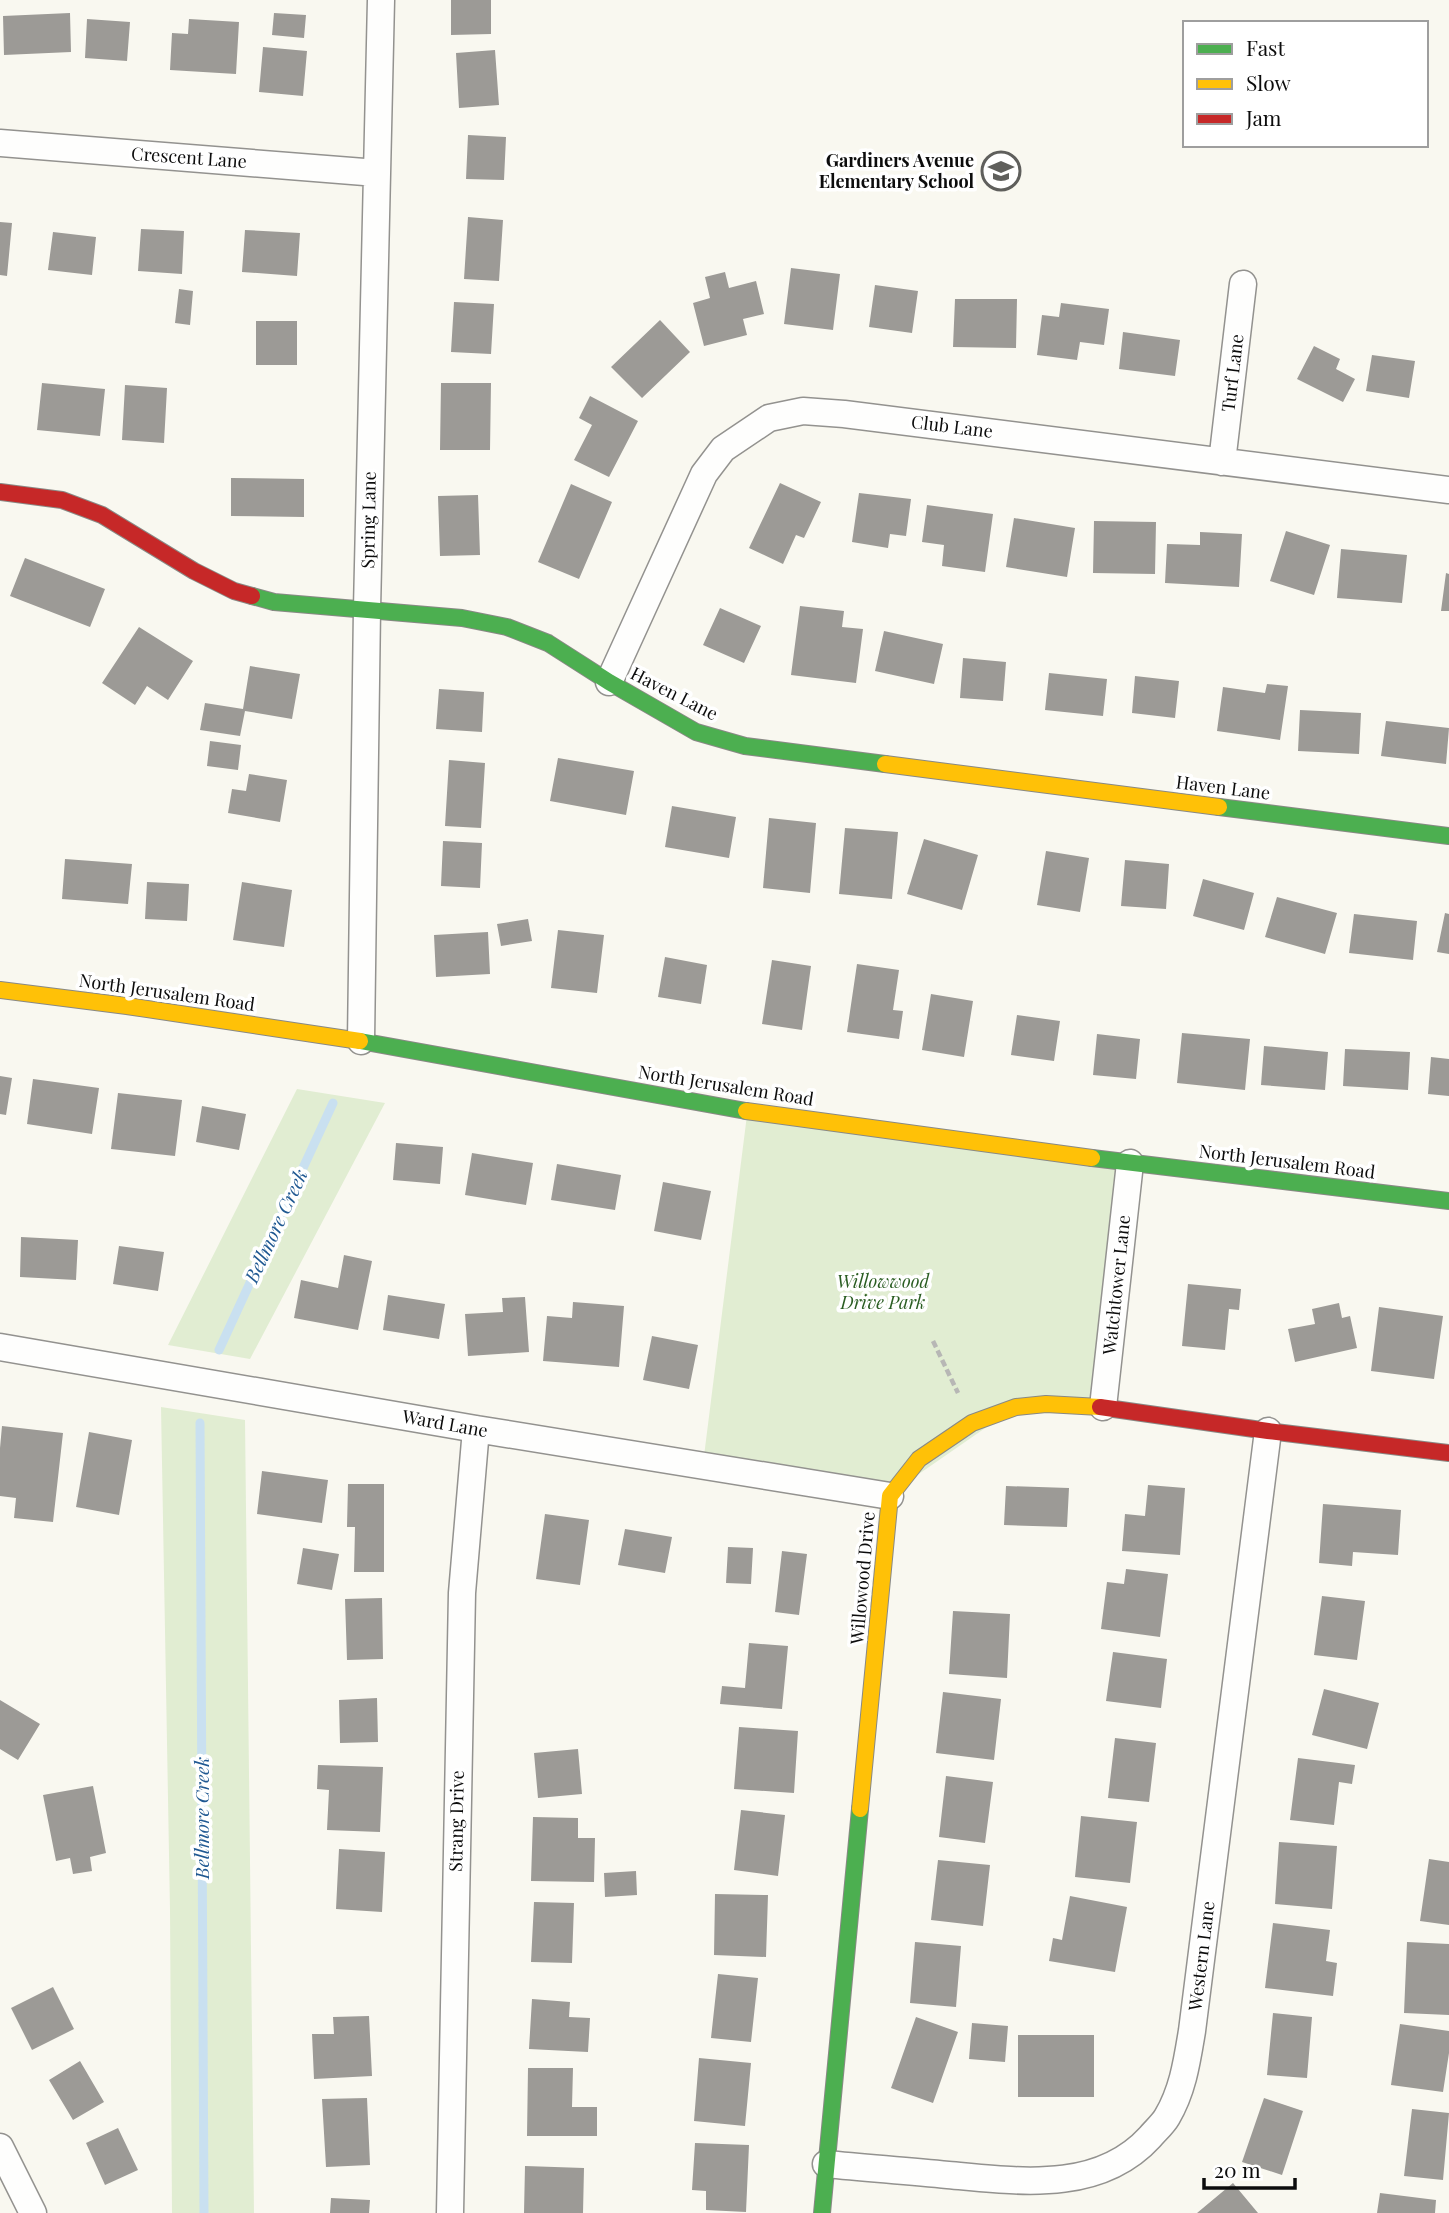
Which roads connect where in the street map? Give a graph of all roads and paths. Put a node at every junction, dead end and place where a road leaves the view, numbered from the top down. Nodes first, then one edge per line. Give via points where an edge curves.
1 (381, 0) edge
2 (0, 144) edge
3 (377, 173) junction
4 (1243, 284) dead end
5 (1223, 462) junction
6 (1449, 490) edge
7 (0, 492) edge
8 (368, 609) junction
9 (609, 682) junction
10 (1449, 836) edge
11 (0, 990) edge
12 (361, 1041) junction
13 (1130, 1163) junction
14 (1449, 1201) edge
15 (933, 1341) dead end
16 (0, 1348) edge
17 (1103, 1407) junction
18 (972, 1423) junction
19 (476, 1429) junction
20 (1268, 1431) junction
21 (1449, 1453) edge
22 (890, 1496) junction
23 (0, 2147) edge
24 (826, 2164) junction
25 (33, 2213) edge
26 (450, 2213) edge
27 (822, 2213) edge

1 - 3 street, Spring Lane
2 - 3 street, Crescent Lane
3 - 8 street, Spring Lane
4 - 5 street, Turf Lane
5 - 6 street, Club Lane
5 - 9 street, Club Lane via 844,414 803,411 769,418 723,449 704,474
7 - 8 street, Haven Lane via 62,500 102,515 234,591 274,602
8 - 9 street, Haven Lane via 507,627 548,643
8 - 12 street, Spring Lane
9 - 10 street, Haven Lane via 696,732 745,746
11 - 12 street, North Jerusalem Road
12 - 13 street, North Jerusalem Road via 742,1110
13 - 14 street, North Jerusalem Road
13 - 17 street, Watchtower Lane
15 - 18 path
16 - 19 street, Ward Lane
17 - 18 street, Willowood Drive via 1016,1407
17 - 20 street, Willowood Drive
18 - 22 street, Willowood Drive via 919,1459
19 - 22 street, Ward Lane
19 - 26 street, Strang Drive via 462,1593
20 - 21 street, Willowood Drive
20 - 24 street, Western Lane via 1192,2031 1184,2080 1166,2119 1140,2148 1118,2162 1094,2174 1061,2180 1010,2181
22 - 24 street, Willowood Drive
23 - 25 street
24 - 27 street, Willowood Drive

